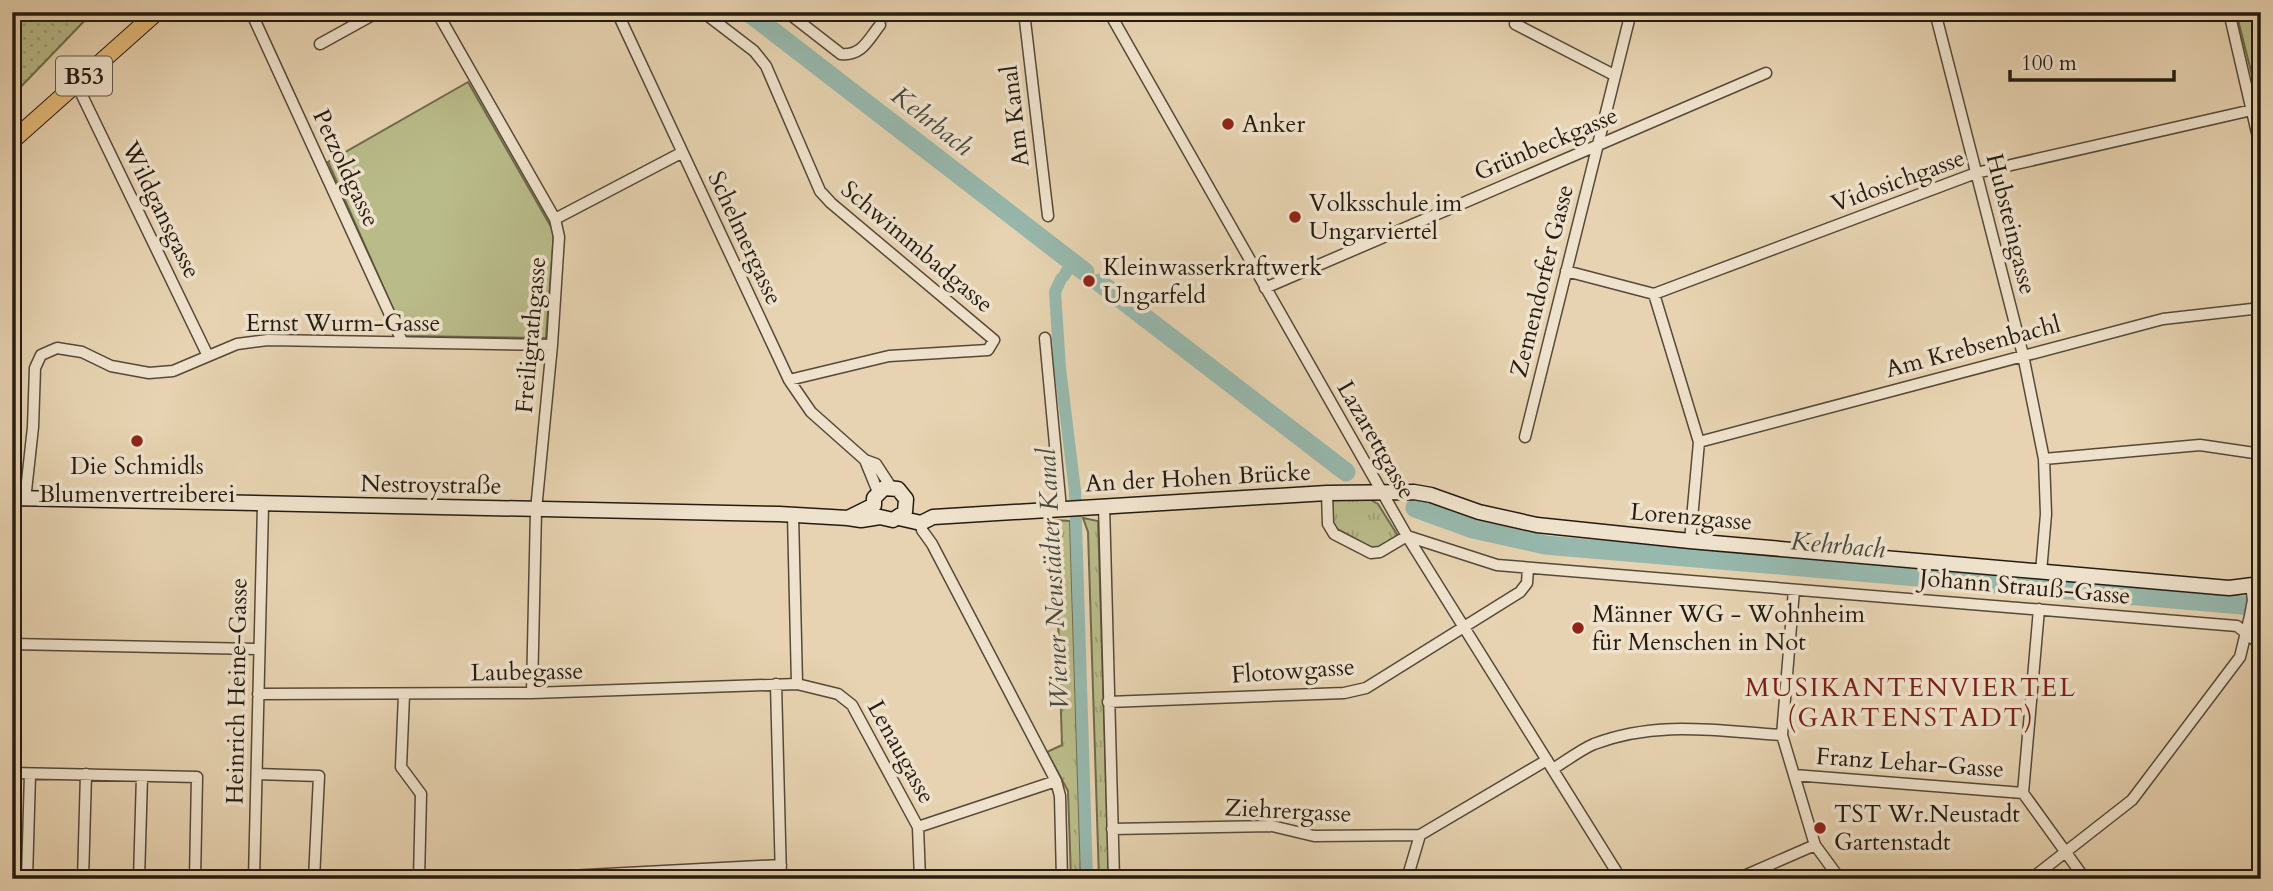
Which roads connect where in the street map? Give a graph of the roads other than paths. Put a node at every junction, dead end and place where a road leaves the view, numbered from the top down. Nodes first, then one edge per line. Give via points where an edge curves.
1 (157, 12) edge
2 (251, 12) edge
3 (378, 12) edge
4 (437, 12) edge
5 (617, 12) edge
6 (703, 12) edge
7 (788, 12) edge
8 (1024, 12) edge
9 (1109, 12) edge
10 (1631, 12) edge
11 (1936, 12) edge
12 (2229, 12) edge
13 (1515, 23) dead end
14 (880, 25) tunnel mouth
15 (320, 44) dead end
16 (1766, 73) dead end
17 (1614, 75) junction
18 (76, 83) junction
19 (2252, 110) junction
20 (12, 141) edge
21 (1597, 145) junction
22 (2261, 150) edge
23 (681, 153) junction
24 (1976, 173) junction
25 (1048, 216) dead end
26 (555, 219) junction
27 (1566, 271) junction
28 (1265, 288) junction
29 (1654, 294) junction
30 (2261, 308) edge
31 (1045, 338) dead end
32 (402, 341) junction
33 (552, 345) junction
34 (2022, 355) junction
35 (208, 356) junction
36 (789, 380) junction
37 (1525, 437) dead end
38 (1699, 442) junction
39 (2261, 454) edge
40 (2044, 459) junction
41 (1381, 492) junction
42 (1327, 493) junction
43 (19, 499) edge
44 (881, 500) junction
45 (263, 505) junction
46 (1100, 506) junction
47 (1062, 508) junction
48 (536, 510) junction
49 (903, 512) junction
50 (793, 515) junction
51 (927, 520) junction
52 (1407, 536) junction
53 (1690, 541) junction
54 (1528, 568) junction
55 (2041, 572) junction
56 (1794, 590) junction
57 (2255, 590) edge
58 (2039, 609) junction
59 (1464, 627) junction
60 (2247, 632) junction
61 (12, 644) edge
62 (2261, 645) edge
63 (258, 649) junction
64 (776, 684) junction
65 (796, 684) junction
66 (533, 693) junction
67 (258, 694) junction
68 (404, 695) junction
69 (1108, 702) junction
70 (1782, 736) junction
71 (1550, 764) junction
72 (12, 773) edge
73 (30, 774) junction
74 (86, 774) junction
75 (257, 774) junction
76 (1794, 775) junction
77 (142, 776) junction
78 (1056, 781) junction
79 (2023, 793) junction
80 (918, 827) junction
81 (1112, 829) junction
82 (1420, 835) junction
83 (1815, 845) junction
84 (2065, 853) junction
85 (781, 865) junction
86 (1620, 878) edge
87 (27, 879) edge
88 (83, 879) edge
89 (139, 879) edge
90 (195, 879) edge
91 (254, 879) edge
92 (314, 879) edge
93 (419, 879) edge
94 (511, 879) edge
95 (781, 879) edge
96 (920, 879) edge
97 (1062, 879) edge
98 (1114, 879) edge
99 (1407, 879) edge
100 (1737, 879) edge
101 (1840, 879) edge
102 (2031, 879) edge
103 (2085, 879) edge

1 - 18 main road, B53
2 - 32 street, Petzoldgasse
3 - 15 street
4 - 26 street, Freiligrathgasse
5 - 23 street, Schelmergasse
6 - 36 street, Schwimmbadgasse via 754,51 766,66 825,197 994,340 988,350 889,356
7 - 14 street via 841,54 861,50
8 - 25 street, Am Kanal
9 - 28 street, Lazarettgasse
10 - 17 street, Zemendorfer Gasse
11 - 24 street, Hubsteingasse
12 - 19 street
13 - 17 street
16 - 21 street, Grünbeckgasse
17 - 21 street, Zemendorfer Gasse
18 - 20 main road, B53
18 - 35 street, Wildgansgasse
19 - 22 street
19 - 24 street, Vidosichgasse
21 - 27 street, Zemendorfer Gasse
21 - 28 street, Grünbeckgasse
23 - 26 street
23 - 36 street, Schelmergasse
24 - 29 street, Vidosichgasse
24 - 34 street, Hubsteingasse
26 - 33 street, Freiligrathgasse via 559,237
27 - 29 street
27 - 37 street, Zemendorfer Gasse
28 - 41 street, Lazarettgasse
29 - 38 street
30 - 34 street, Am Krebsenbachl via 2163,319
31 - 47 street
32 - 33 street, Ernst Wurm-Gasse
32 - 35 street, Ernst Wurm-Gasse via 268,340 237,344
33 - 48 street, Freiligrathgasse
34 - 38 street, Am Krebsenbachl
34 - 40 street, Hubsteingasse
35 - 43 street, Ernst Wurm-Gasse via 173,371 149,373 111,366 82,352 57,348 41,355 35,368 33,427
36 - 44 street, Schelmergasse via 811,412 865,460 876,464
38 - 53 street
39 - 40 street via 2200,445
40 - 55 street, Hubsteingasse
41 - 42 street, An der Hohen Brücke
41 - 52 street, Lazarettgasse
41 - 53 street, Lorenzgasse via 1431,495 1537,525
42 - 46 street, An der Hohen Brücke
42 - 52 street via 1328,524 1334,534 1371,553
43 - 45 street, Nestroystraße
44 - 49 street, Nestroystraße via 887,520
44 - 49 street via 904,493
44 - 50 street, Nestroystraße via 861,520
45 - 48 street, Nestroystraße
45 - 63 street, Heinrich Heine-Gasse
46 - 47 street, An der Hohen Brücke
46 - 69 street
47 - 51 street, An der Hohen Brücke
48 - 50 street, Nestroystraße
48 - 66 street, Freiligrathgasse
49 - 51 street, An der Hohen Brücke
50 - 65 street
51 - 78 street via 932,544
52 - 54 street, Johann Strauß-Gasse via 1497,565
52 - 59 street, Lazarettgasse
53 - 55 street, Lorenzgasse
54 - 56 street, Johann Strauß-Gasse
54 - 59 street via 1527,583 1520,592
55 - 57 street, Lorenzgasse
56 - 58 street, Johann Strauß-Gasse
56 - 70 street
57 - 60 street
58 - 60 street, Johann Strauß-Gasse via 2237,626
58 - 79 street
59 - 69 street, Flotowgasse via 1366,688 1344,693
59 - 71 street, Lazarettgasse
60 - 62 street, Johann Strauß-Gasse
60 - 84 street via 2240,657 2132,800
61 - 63 street
63 - 67 street, Heinrich Heine-Gasse
64 - 65 street, Laubegasse
64 - 66 street, Laubegasse
64 - 85 street
65 - 80 street, Lenaugasse via 838,694 852,705
66 - 68 street, Laubegasse
67 - 68 street, Laubegasse
67 - 75 street, Heinrich Heine-Gasse
68 - 93 street via 401,767 421,794
69 - 81 street
70 - 71 street via 1678,728 1633,732
70 - 76 street
71 - 82 street
71 - 86 street, Lazarettgasse
72 - 73 street
73 - 74 street
73 - 87 street
74 - 77 street
74 - 88 street
75 - 91 street, Heinrich Heine-Gasse
75 - 92 street via 319,776
76 - 79 street, Franz Lehar-Gasse
76 - 83 street
77 - 89 street
77 - 90 street via 197,777
78 - 80 street
78 - 97 street
79 - 84 street
80 - 96 street, Lenaugasse
81 - 82 street, Ziehrergasse via 1272,826 1314,836
81 - 98 street
82 - 99 street
83 - 100 street
83 - 101 street
84 - 102 street
84 - 103 street
85 - 94 street
85 - 95 street

